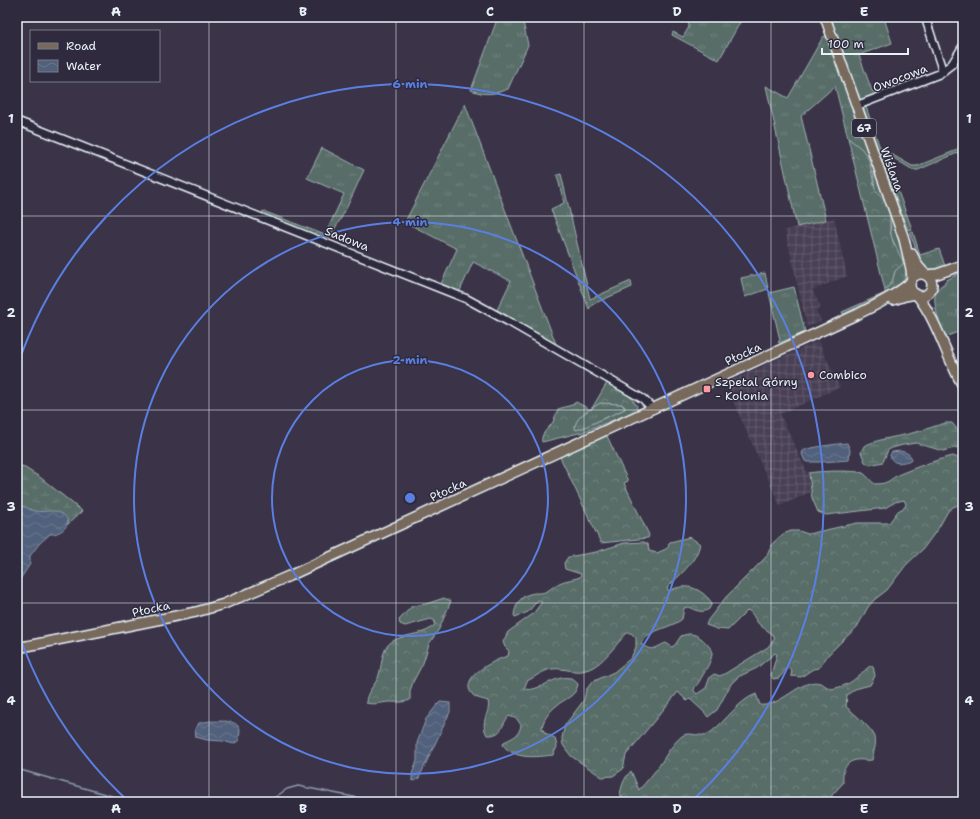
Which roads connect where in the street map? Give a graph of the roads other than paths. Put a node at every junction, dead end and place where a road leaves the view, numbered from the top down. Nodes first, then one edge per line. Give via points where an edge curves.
1 (825, 17) edge
2 (925, 17) edge
3 (963, 46) edge
4 (943, 72) junction
5 (856, 106) junction
6 (17, 121) edge
7 (904, 239) junction
8 (963, 266) edge
9 (926, 275) junction
10 (911, 281) junction
11 (930, 290) junction
12 (916, 294) junction
13 (874, 306) junction
14 (935, 327) junction
15 (963, 386) edge
16 (653, 409) junction
17 (17, 648) edge

1 - 5 main road, Wiślana / 67
2 - 4 street
3 - 4 street, Owocowa via 952,64
4 - 5 street, Owocowa
5 - 7 main road, Wiślana / 67
6 - 16 street, Sadowa via 477,304 643,399
7 - 9 main road, Wiślana / 67 via 918,266
7 - 10 main road, Wiślana / 67
8 - 9 main road
8 - 11 main road via 941,279
9 - 10 main road via 918,274
9 - 11 main road, 67 via 931,281
10 - 12 main road, 67 via 911,290
10 - 13 main road, Płocka
11 - 12 main road via 923,295
11 - 14 main road, 67
12 - 13 main road, Płocka
12 - 14 main road, 67
13 - 16 main road, Płocka
14 - 15 main road, 67
16 - 17 main road, Płocka via 224,604 196,612

